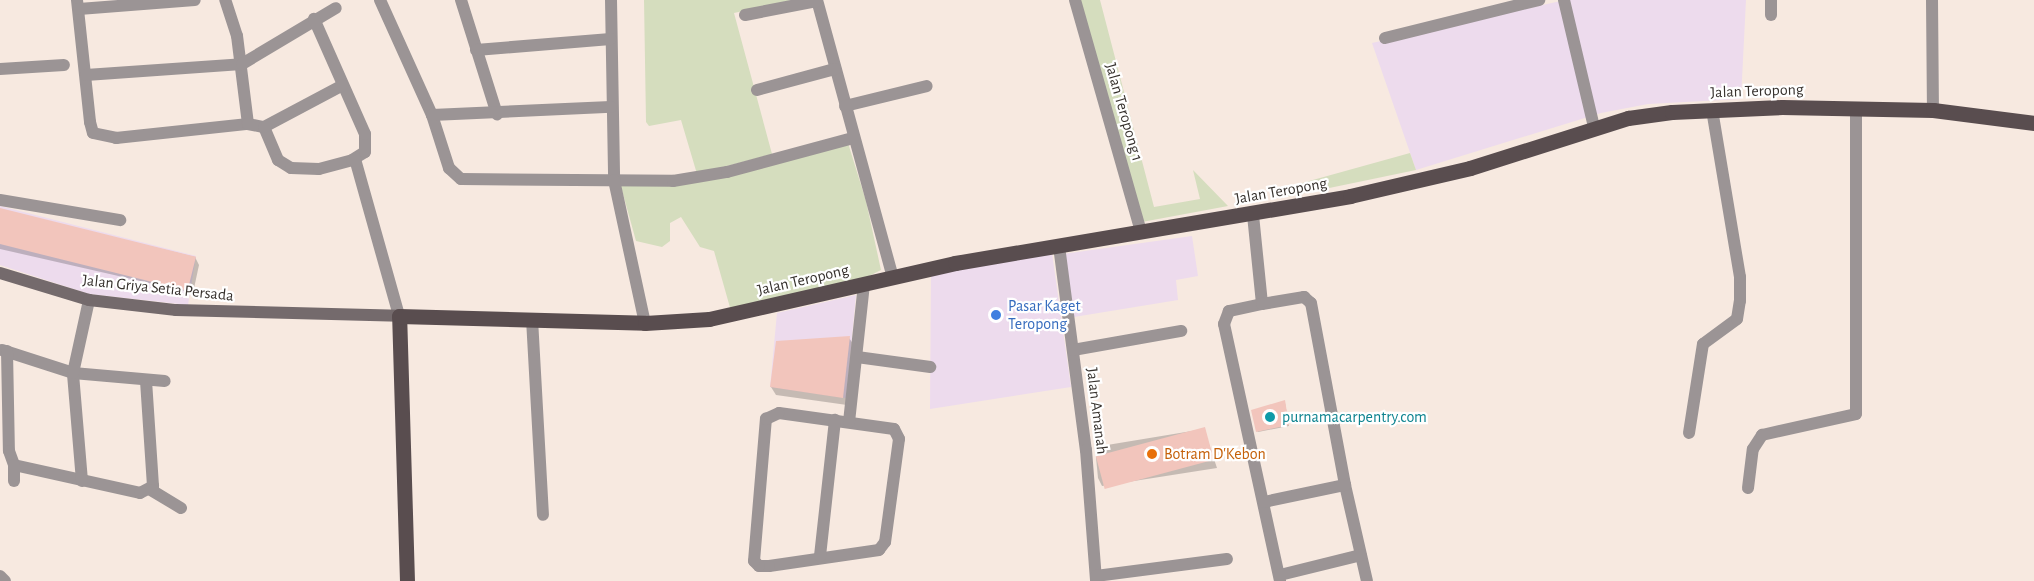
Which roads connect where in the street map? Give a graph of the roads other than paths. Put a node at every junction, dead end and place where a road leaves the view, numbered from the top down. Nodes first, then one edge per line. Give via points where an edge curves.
1 (195, 0) edge
2 (225, 0) edge
3 (380, 0) edge
4 (460, 0) edge
5 (611, 0) edge
6 (817, 0) edge
7 (1075, 0) edge
8 (1539, 0) edge
9 (1564, 0) edge
10 (1771, 0) edge
11 (1932, 0) edge
12 (78, 4) edge
13 (336, 8) dead end
14 (745, 15) dead end
15 (1771, 15) dead end
16 (314, 20) junction
17 (1385, 38) dead end
18 (611, 39) junction
19 (476, 50) junction
20 (242, 64) junction
21 (64, 65) dead end
22 (0, 69) edge
23 (835, 69) junction
24 (86, 75) junction
25 (343, 85) junction
26 (927, 86) dead end
27 (757, 90) dead end
28 (845, 106) junction
29 (611, 107) junction
30 (1856, 109) junction
31 (1712, 110) junction
32 (1933, 110) junction
33 (497, 114) junction
34 (432, 115) junction
35 (2034, 123) edge
36 (248, 124) junction
37 (1594, 127) junction
38 (264, 128) junction
39 (853, 138) junction
40 (355, 159) junction
41 (614, 180) junction
42 (0, 200) edge
43 (1253, 215) junction
44 (120, 220) dead end
45 (1141, 232) junction
46 (1059, 246) junction
47 (0, 273) edge
48 (893, 277) junction
49 (864, 285) junction
50 (89, 300) junction
51 (1262, 304) junction
52 (393, 316) junction
53 (532, 319) junction
54 (645, 323) junction
55 (1181, 331) dead end
56 (3, 350) edge
57 (1073, 350) junction
58 (857, 357) junction
59 (930, 366) dead end
60 (73, 373) junction
61 (146, 380) junction
62 (165, 381) dead end
63 (835, 420) junction
64 (849, 422) junction
65 (1689, 433) dead end
66 (14, 465) junction
67 (14, 481) dead end
68 (82, 481) junction
69 (1345, 485) junction
70 (1748, 488) dead end
71 (151, 490) junction
72 (1264, 502) junction
73 (181, 508) dead end
74 (543, 516) dead end
75 (1361, 555) junction
76 (820, 556) junction
77 (1227, 559) dead end
78 (0, 576) edge
79 (1096, 578) edge
80 (1280, 578) edge
81 (5, 581) edge
82 (407, 581) edge
83 (1367, 581) edge

1 - 12 street
2 - 20 street via 234,21
3 - 34 street
4 - 19 street
5 - 18 street
6 - 14 street
6 - 23 street
7 - 45 street, Jalan Teropong 1
8 - 17 street
9 - 37 street
10 - 15 street
11 - 32 street
12 - 24 street
13 - 16 street
16 - 20 street
16 - 25 street
18 - 19 street
18 - 29 street
19 - 33 street
20 - 24 street
20 - 36 street
21 - 22 street
23 - 27 street
23 - 28 street
24 - 36 street via 93,133 104,138
25 - 38 street
25 - 40 street via 365,134 365,152
26 - 28 street
28 - 39 street
29 - 33 street
29 - 41 street
30 - 31 main road, Jalan Teropong
30 - 32 main road, Jalan Teropong
30 - 70 street via 1856,414 1762,435 1754,449
31 - 37 main road, Jalan Teropong via 1628,118
31 - 65 street via 1740,277 1740,301 1737,319 1703,344
32 - 35 main road, Jalan Teropong
33 - 34 street
34 - 41 street via 449,168 461,179
36 - 38 street
37 - 43 main road, Jalan Teropong via 1470,168
38 - 40 street via 278,159 291,168 319,169
39 - 41 street via 727,172 673,181
39 - 48 street
40 - 52 street
41 - 54 street
42 - 44 street
43 - 45 main road, Jalan Teropong
43 - 51 street
45 - 46 main road, Jalan Teropong
46 - 48 main road, Jalan Teropong
46 - 57 street, Jalan Amanah
47 - 50 street, Jalan Griya Setia Persada
48 - 49 main road, Jalan Teropong
49 - 54 main road, Jalan Teropong via 709,319
49 - 58 street
50 - 52 street, Jalan Griya Setia Persada via 231,314
50 - 60 street
51 - 69 street via 1309,298
51 - 72 street via 1229,311 1224,324
52 - 53 main road, Jalan Teropong
52 - 82 main road
53 - 54 main road, Jalan Teropong
53 - 74 street
55 - 57 street
56 - 60 street
56 - 66 street via 9,452
57 - 79 street, Jalan Amanah
58 - 59 street
58 - 64 street
60 - 61 street
60 - 68 street
61 - 62 street
61 - 71 street
63 - 64 street
63 - 76 street
63 - 76 street via 779,413 766,419 754,561 759,566 769,566
64 - 76 street via 894,429 899,439 885,542 874,552
66 - 67 street
66 - 68 street
68 - 71 street via 140,493
69 - 72 street
69 - 75 street
71 - 73 street
72 - 80 street
75 - 80 street
75 - 83 street
77 - 79 street
78 - 81 street

